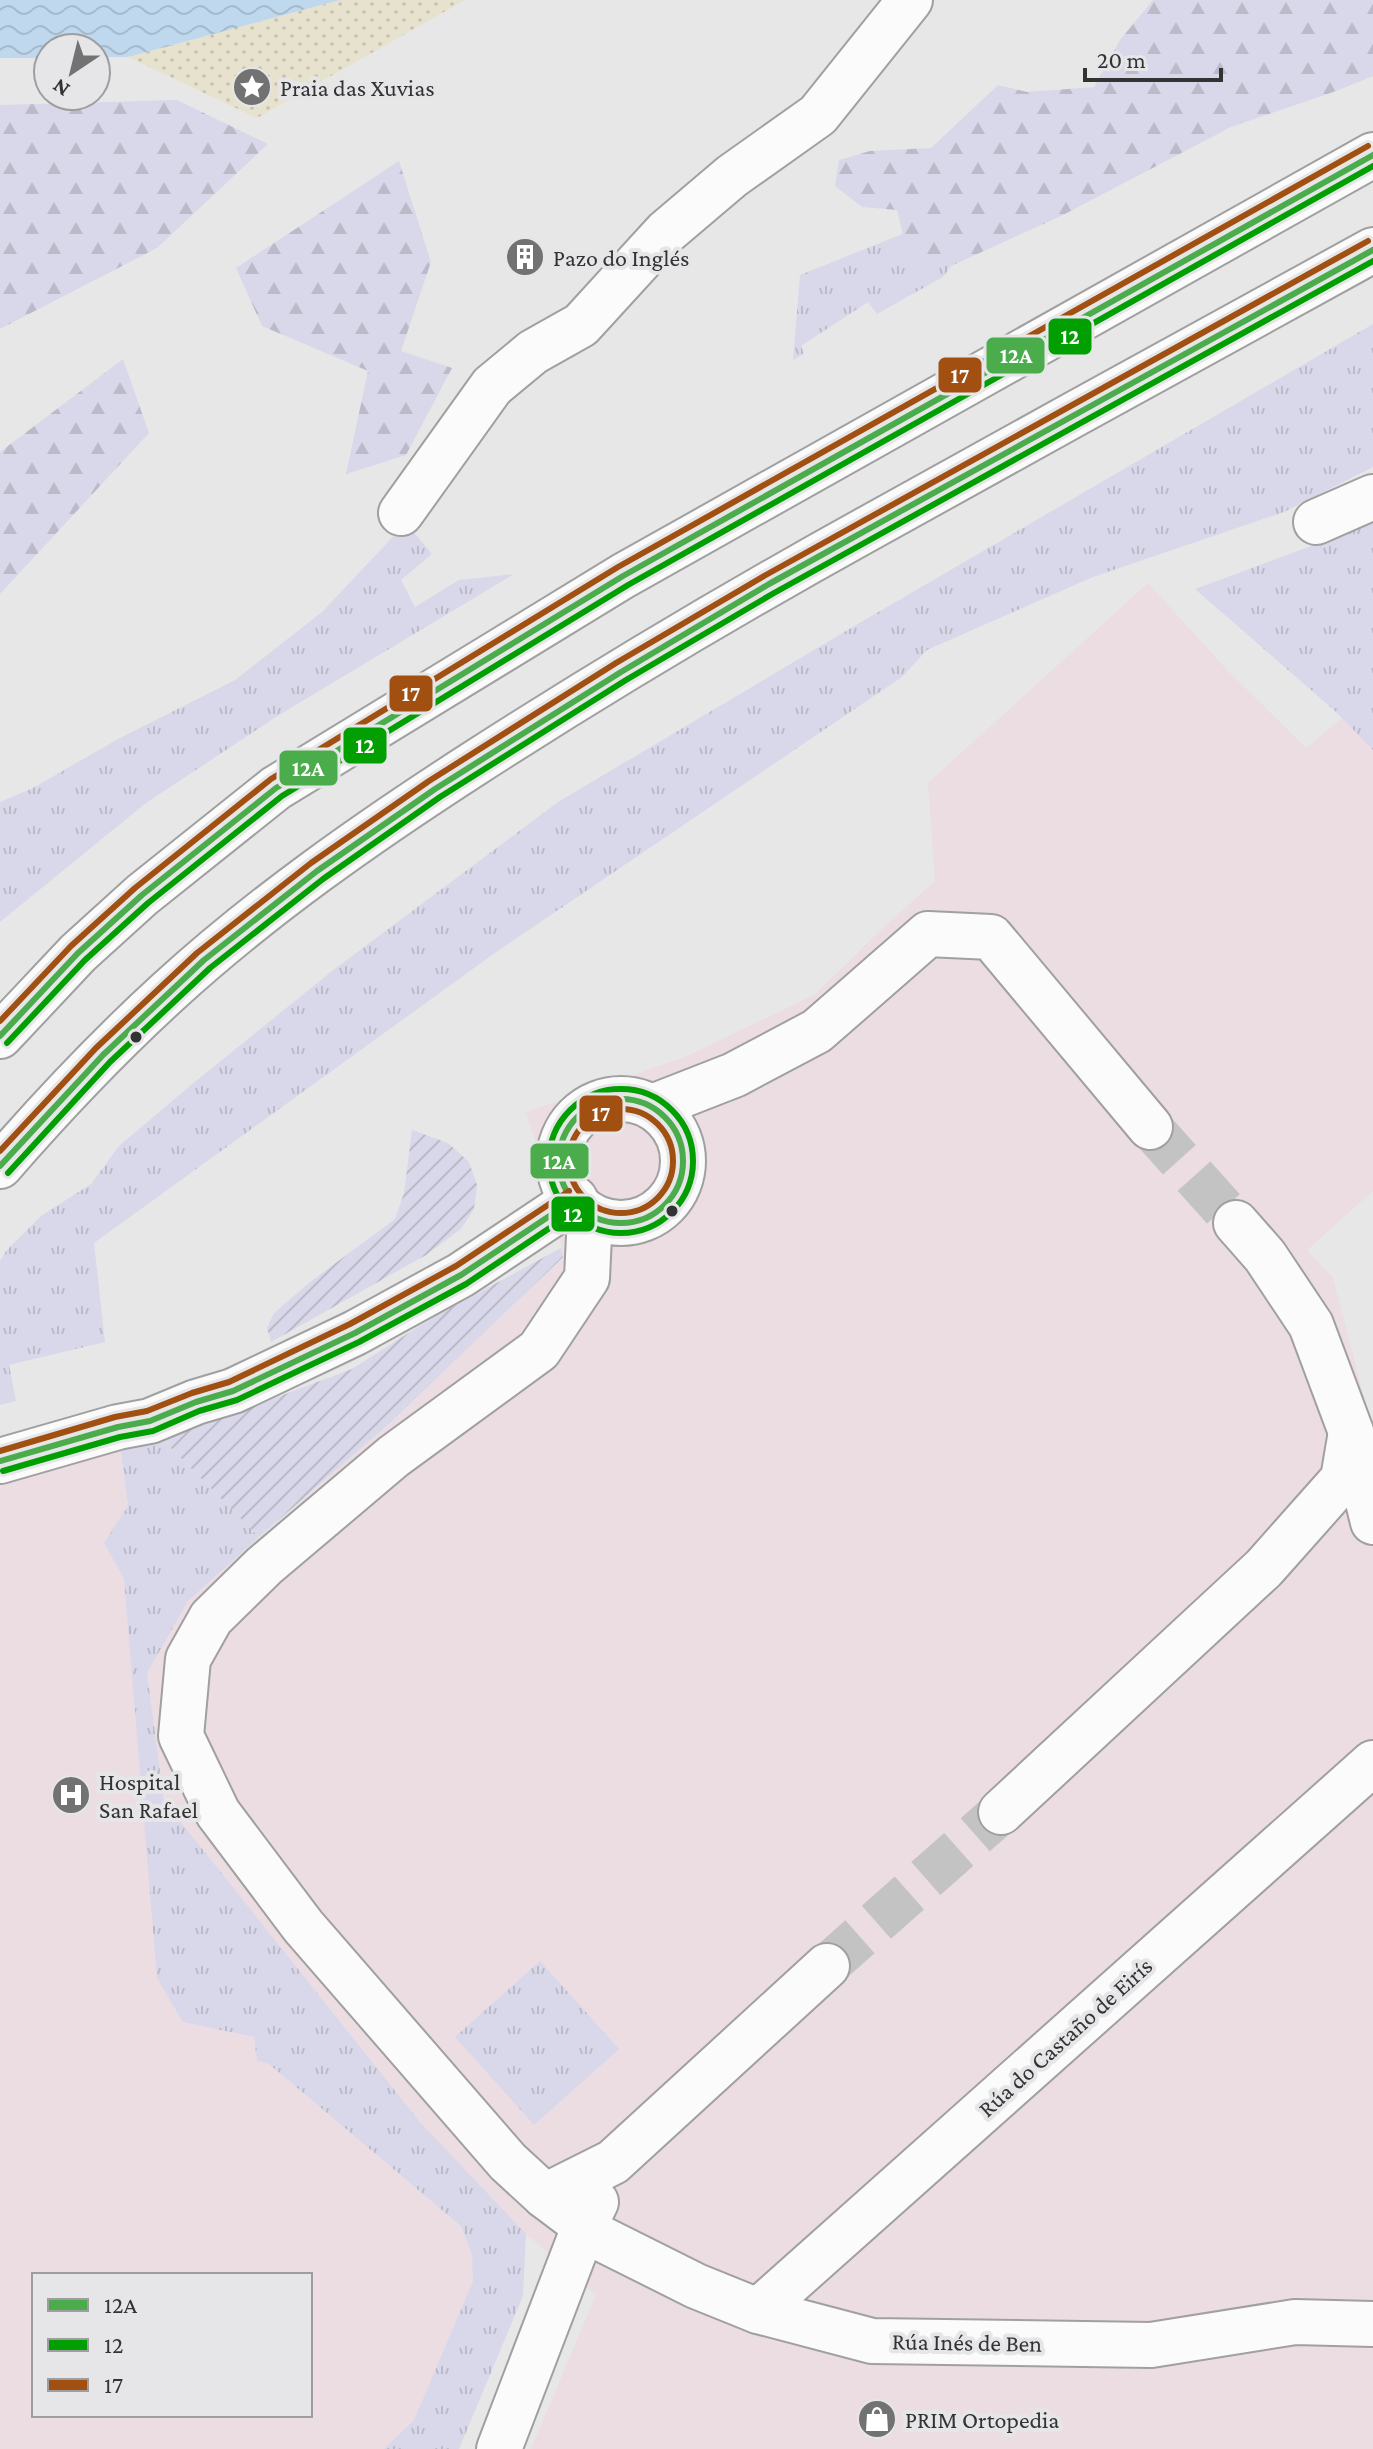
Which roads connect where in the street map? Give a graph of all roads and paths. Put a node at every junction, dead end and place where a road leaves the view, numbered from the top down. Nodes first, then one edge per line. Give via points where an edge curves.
1 (910, 0) edge
2 (1373, 155) edge
3 (1373, 250) edge
4 (1373, 497) edge
5 (401, 513) dead end
6 (1316, 522) dead end
7 (0, 1036) edge
8 (652, 1107) junction
9 (1150, 1127) tunnel mouth
10 (0, 1166) edge
11 (582, 1207) junction
12 (1236, 1223) tunnel mouth
13 (1351, 1432) junction
14 (2, 1459) edge
15 (1373, 1522) edge
16 (1373, 1763) edge
17 (1001, 1812) tunnel mouth
18 (827, 1966) tunnel mouth
19 (613, 2162) junction
20 (545, 2196) junction
21 (584, 2227) junction
22 (758, 2311) junction
23 (1373, 2324) edge
24 (499, 2449) edge

1 - 5 street via 818,115 732,176 666,232 581,325 533,352 492,386
2 - 7 street via 623,576 276,788 142,895
3 - 10 street via 772,582 426,795 350,846 169,991
4 - 6 street
8 - 9 street via 734,1075 817,1031 928,934 991,937
8 - 11 street via 630,1099 608,1100 577,1116 564,1135 559,1168 565,1189
8 - 11 street via 678,1134 683,1155 679,1186 667,1204 630,1223 611,1222
11 - 14 street via 355,1333 233,1391 150,1421
11 - 20 street, Rúa Inés de Ben via 587,1278 539,1350 394,1456 211,1618 188,1659 181,1736 218,1813 303,1926 488,2141
12 - 13 street via 1311,1325
13 - 15 street
13 - 17 street via 1343,1479 1264,1568
16 - 22 street, Rúa do Castaño de Eirís
18 - 19 street
19 - 20 street
19 - 21 street
20 - 21 street, Rúa Inés de Ben
21 - 22 street, Rúa Inés de Ben via 696,2286
21 - 24 street
22 - 23 street, Rúa Inés de Ben via 872,2341 1151,2345 1295,2322

